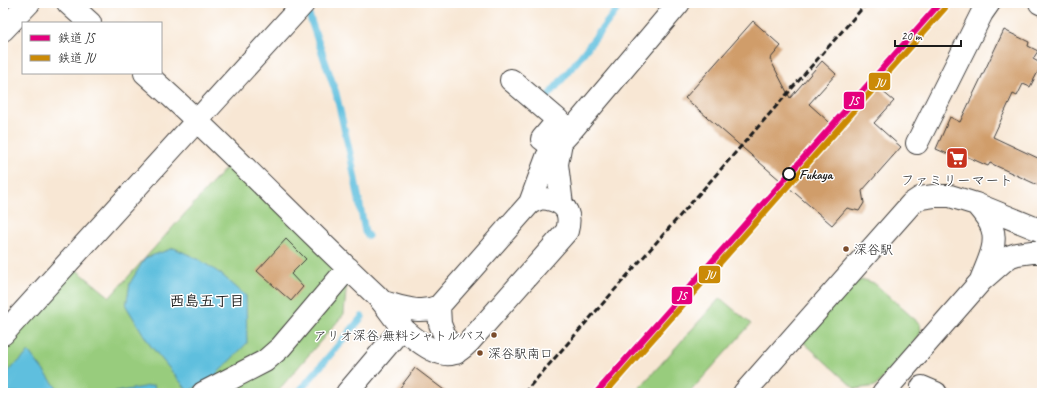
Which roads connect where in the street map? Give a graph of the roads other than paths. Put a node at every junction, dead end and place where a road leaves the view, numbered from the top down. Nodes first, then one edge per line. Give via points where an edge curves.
1 (29, 3) edge
2 (68, 3) edge
3 (304, 3) edge
4 (679, 3) edge
5 (989, 3) edge
6 (89, 22) edge
7 (3, 30) edge
8 (146, 74) edge
9 (511, 80) dead end
10 (197, 121) junction
11 (566, 137) junction
12 (917, 143) dead end
13 (530, 203) junction
14 (976, 204) junction
15 (562, 205) junction
16 (1042, 231) edge
17 (1042, 252) edge
18 (348, 268) junction
19 (981, 281) junction
20 (438, 306) junction
21 (401, 318) junction
22 (3, 334) edge
23 (456, 353) junction
24 (203, 393) edge
25 (347, 393) edge
26 (744, 393) edge
27 (883, 393) edge

1 - 7 street
2 - 6 street
3 - 10 street
4 - 11 street
5 - 12 street
8 - 10 street
9 - 11 street via 558,120 542,139 547,143 563,124
10 - 18 street
10 - 22 street
11 - 13 street via 547,157
11 - 15 street via 558,164
13 - 15 street via 546,199
13 - 20 street
14 - 16 street
14 - 19 street via 992,226 993,233 993,247
14 - 26 street via 950,196 934,196 920,198 911,204
15 - 23 street via 569,216 567,231 469,342
17 - 19 street via 1011,256
18 - 21 street
18 - 24 street via 281,347 265,360
19 - 27 street
20 - 21 street via 424,311 415,310
20 - 23 street via 440,324
21 - 23 street via 425,345 434,351 445,355
21 - 25 street

